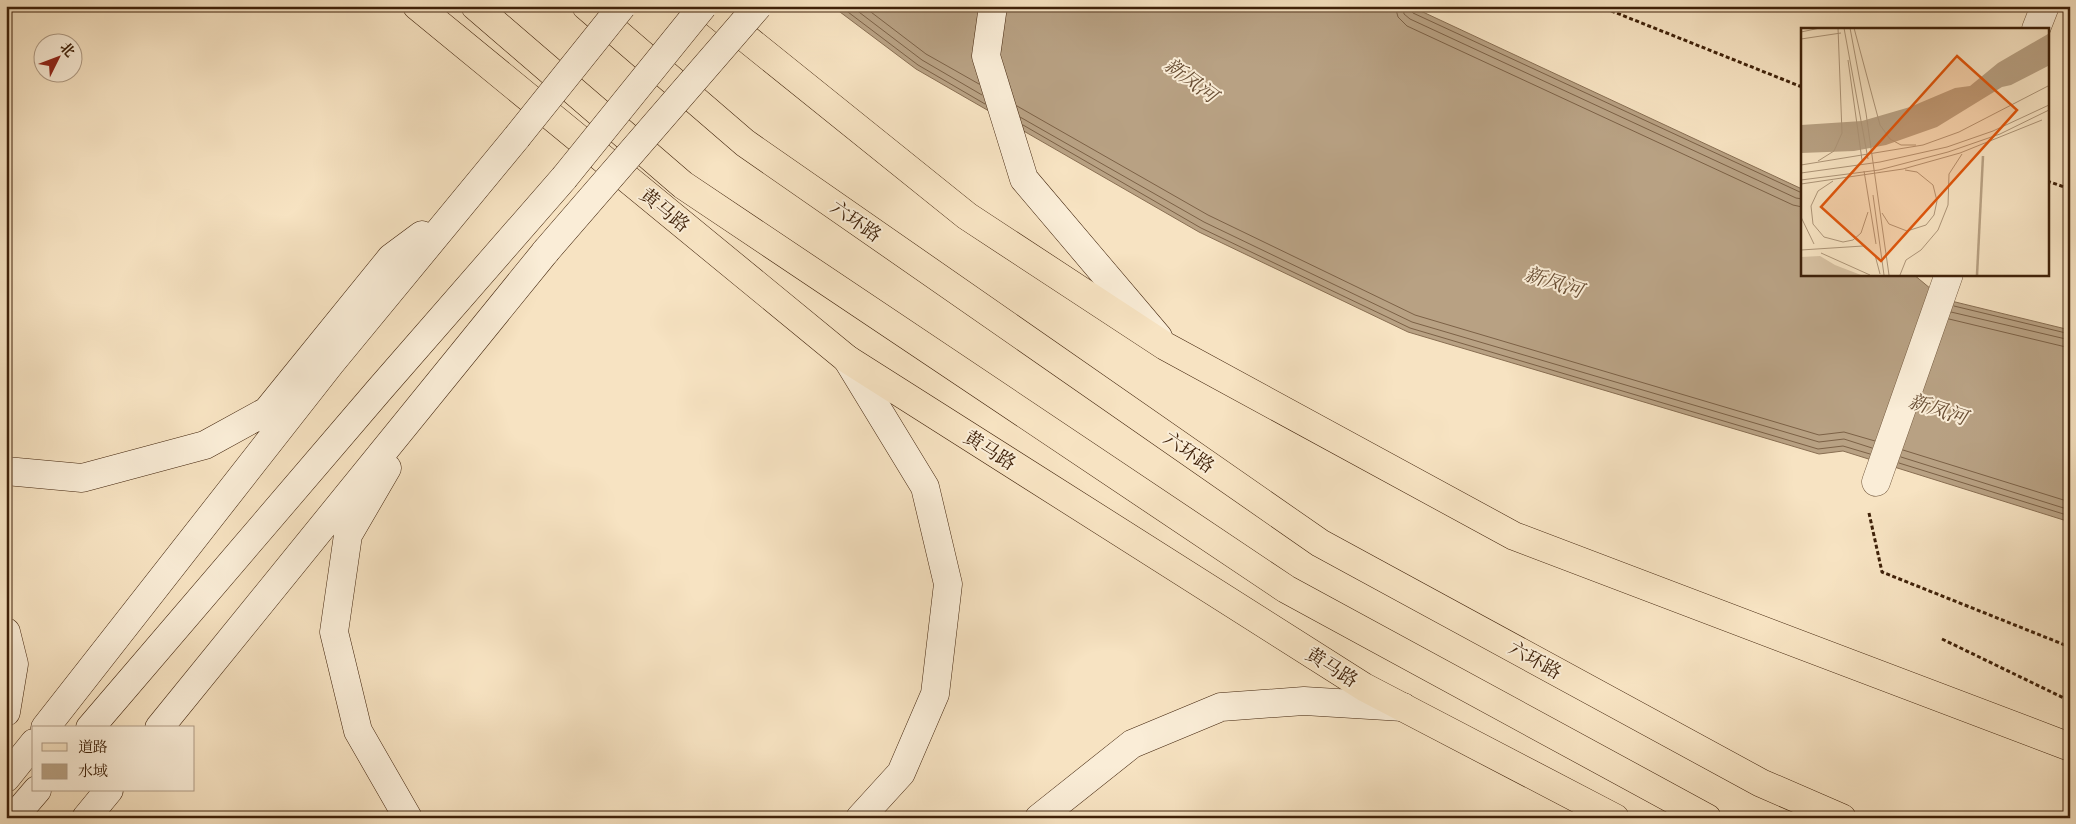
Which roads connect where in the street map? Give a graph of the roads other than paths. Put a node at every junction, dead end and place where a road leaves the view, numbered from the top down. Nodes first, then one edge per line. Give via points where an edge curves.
1 (416, 6) edge
2 (476, 6) edge
3 (586, 6) edge
4 (622, 6) edge
5 (704, 6) edge
6 (758, 6) edge
7 (993, 6) edge
8 (2045, 6) edge
9 (2036, 28) edge
10 (456, 211) junction
11 (1949, 275) edge
12 (1165, 346) junction
13 (847, 359) junction
14 (435, 387) junction
15 (6, 471) edge
16 (1876, 482) road end
17 (6, 632) edge
18 (1403, 708) junction
19 (6, 712) edge
20 (48, 726) edge
21 (92, 726) edge
22 (161, 726) edge
23 (32, 746) edge
24 (2070, 747) edge
25 (6, 778) edge
26 (35, 792) edge
27 (106, 792) edge
28 (13, 818) edge
29 (86, 818) edge
30 (408, 818) edge
31 (860, 818) edge
32 (1039, 818) edge
33 (1615, 818) edge
34 (1707, 818) edge
35 (1842, 818) edge

1 - 13 main road, 黄马路
2 - 34 main road via 682,185 1286,588
3 - 35 main road, 六环路 via 745,143 1320,543 1761,783
4 - 10 main road, bridge
5 - 12 main road via 967,216
5 - 21 main road, bridge via 564,178
6 - 14 main road, bridge via 546,251
7 - 12 main road via 986,56 1024,179
8 - 9 main road
10 - 15 main road via 391,258 266,412 205,446 82,478
10 - 20 main road via 330,364
11 - 16 main road
12 - 24 main road via 1514,536
13 - 18 main road, 黄马路 via 1364,687
13 - 31 main road via 925,487 948,584 935,694 901,773
14 - 22 main road
14 - 30 main road via 348,535 334,632 358,731
17 - 19 main road via 14,664
18 - 32 main road via 1304,701 1221,707 1132,744
18 - 33 main road, 黄马路
23 - 25 main road
26 - 28 main road
27 - 29 main road

